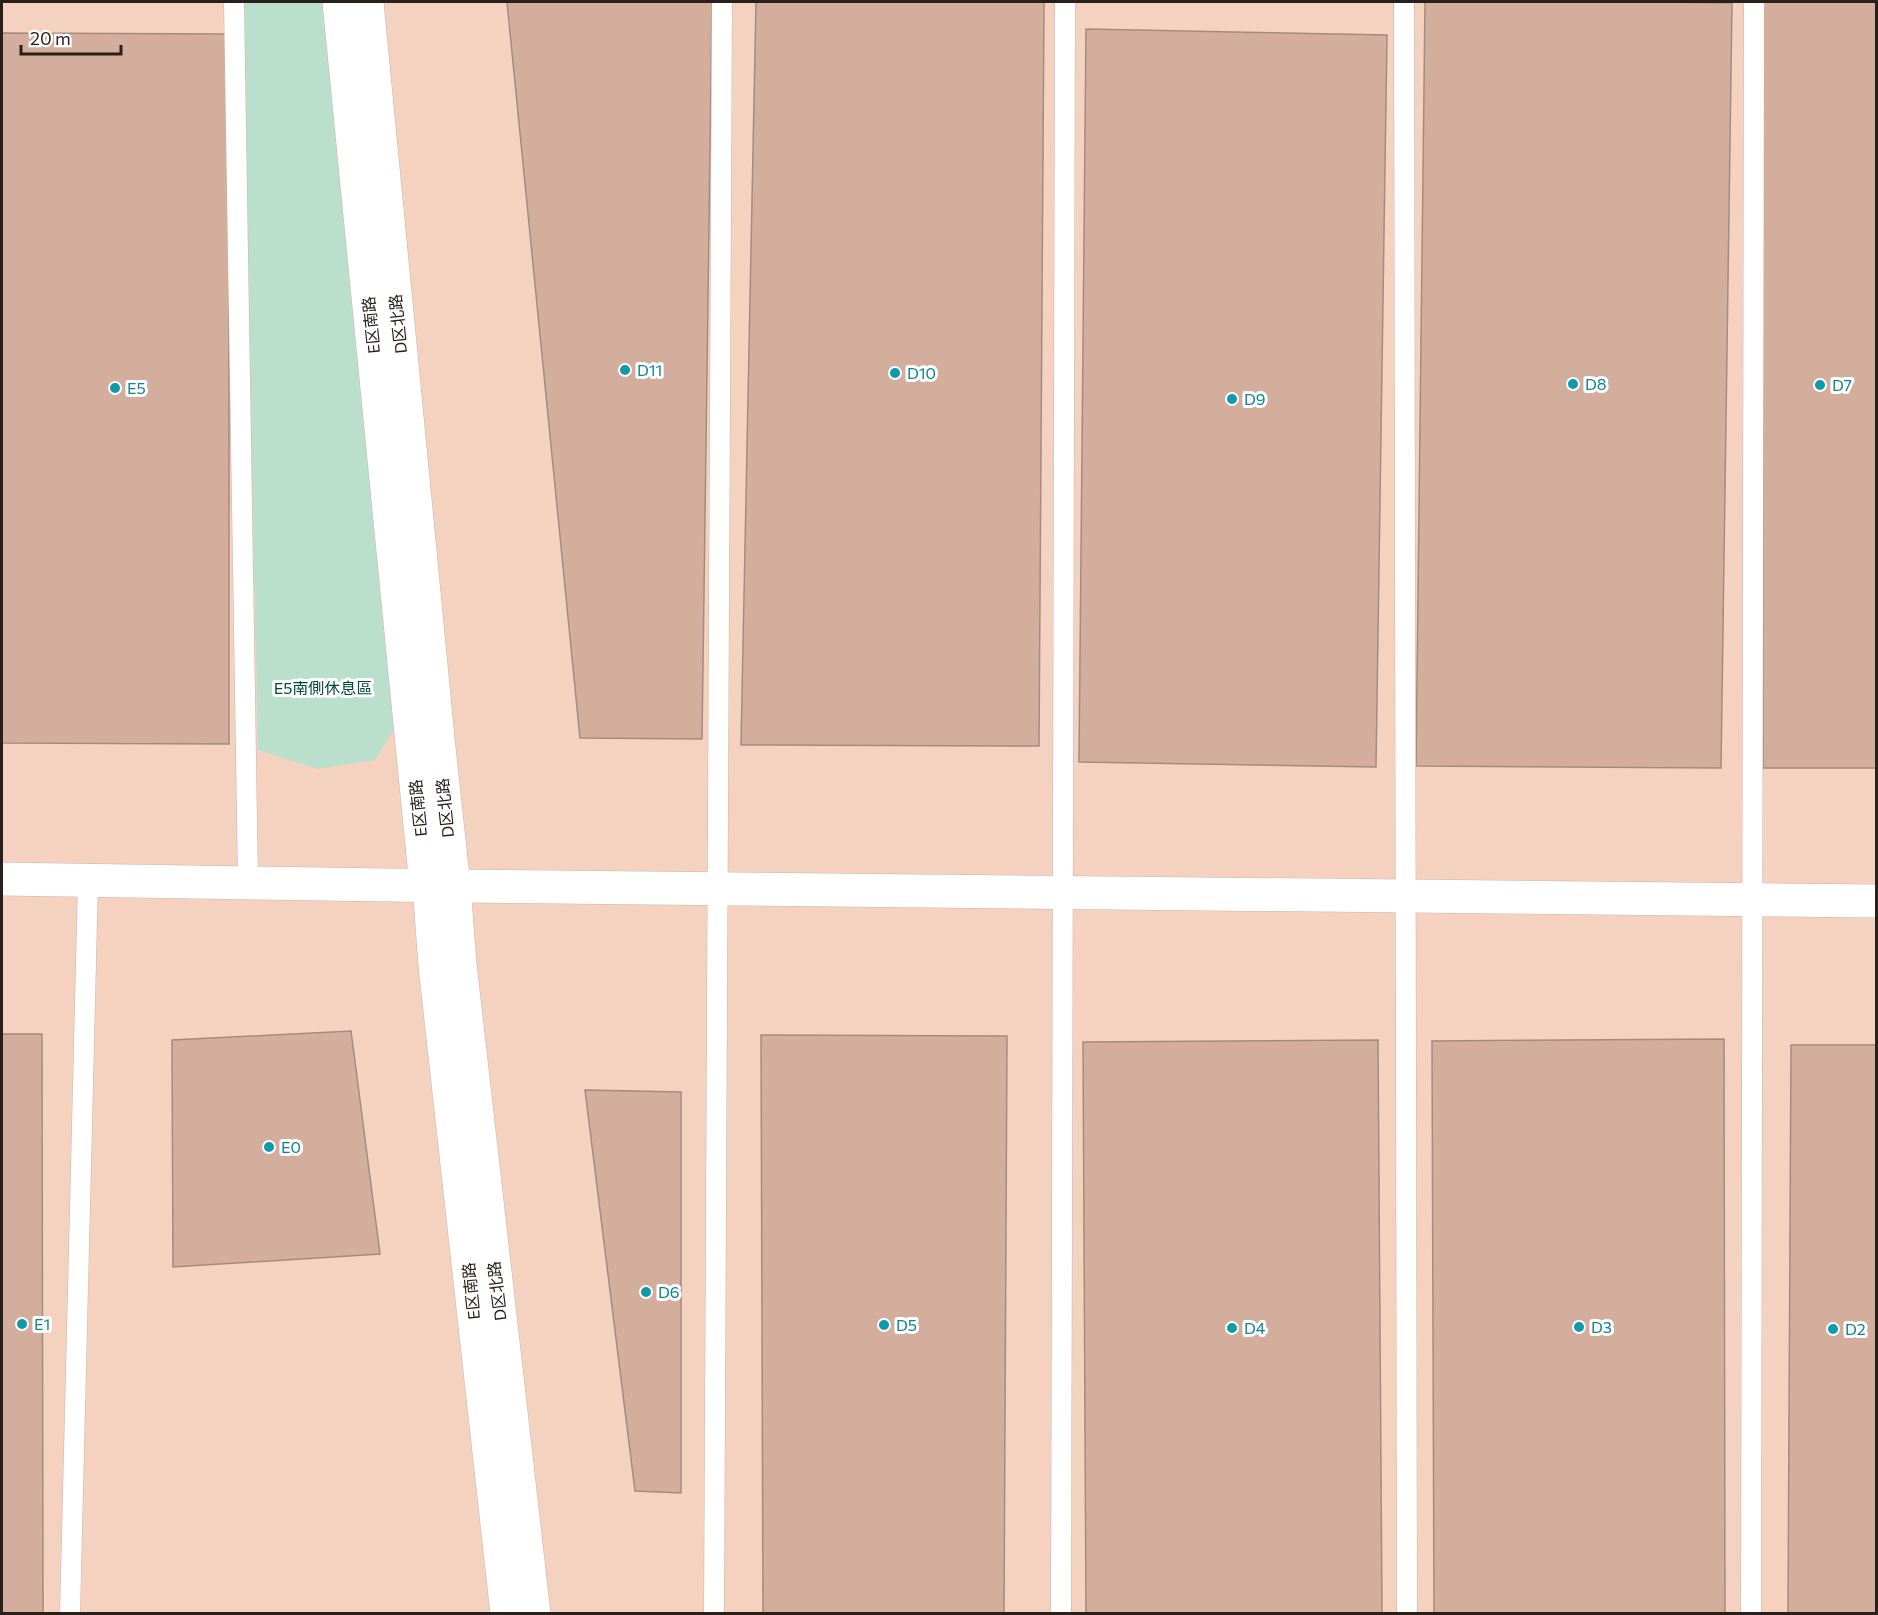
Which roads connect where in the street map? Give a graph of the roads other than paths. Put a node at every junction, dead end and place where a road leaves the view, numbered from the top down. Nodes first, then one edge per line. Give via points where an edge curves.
1 (234, 2) edge
2 (339, 2) edge
3 (367, 2) edge
4 (722, 2) edge
5 (1065, 2) edge
6 (1404, 2) edge
7 (1754, 2) edge
8 (2, 879) edge
9 (88, 880) junction
10 (248, 883) junction
11 (442, 886) junction
12 (718, 889) junction
13 (1062, 892) junction
14 (1406, 896) junction
15 (1752, 900) junction
16 (1876, 901) edge
17 (70, 1614) edge
18 (507, 1614) edge
19 (534, 1614) edge
20 (714, 1614) edge
21 (1061, 1614) edge
22 (1407, 1614) edge
23 (1751, 1614) edge

1 - 10 lane
2 - 11 street, E区南路 via 425,876
3 - 11 street, D区北路 via 436,724
4 - 12 lane
5 - 13 lane
6 - 14 lane
7 - 15 lane
8 - 9 street
9 - 10 street
9 - 17 lane
10 - 11 street
11 - 12 street
11 - 18 street, E区南路 via 435,966
11 - 19 street, D区北路 via 460,964
12 - 13 street
12 - 20 lane
13 - 14 street
13 - 21 lane
14 - 15 street
14 - 22 lane
15 - 16 street
15 - 23 lane

